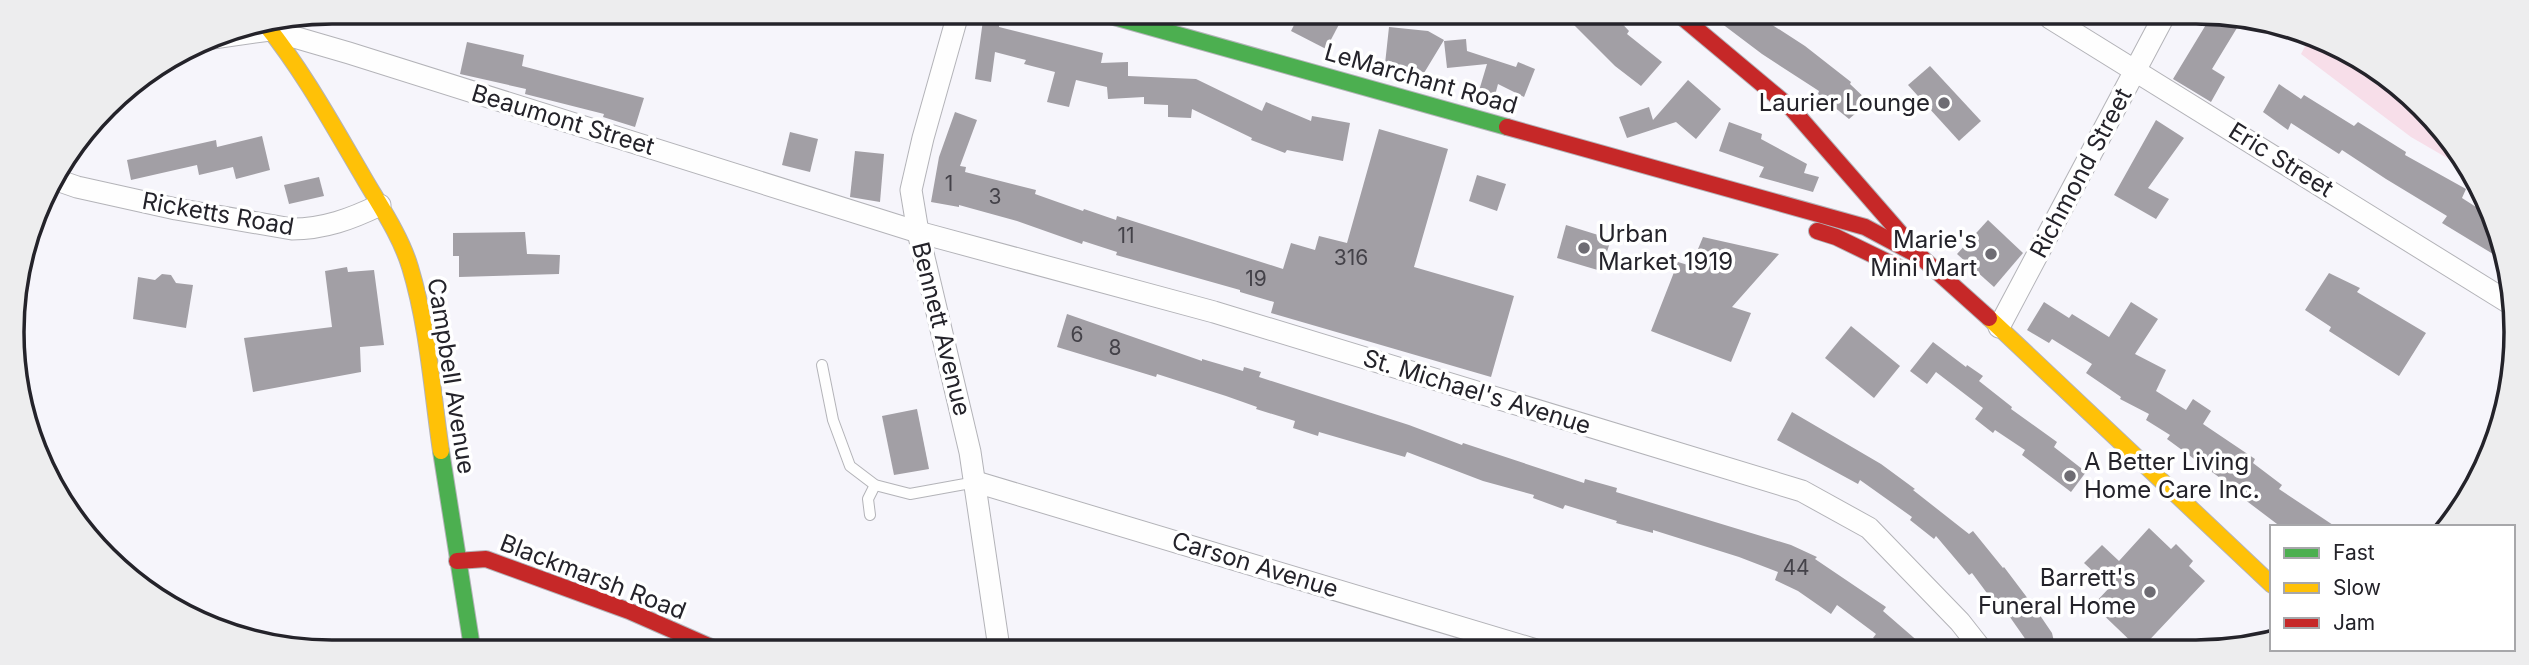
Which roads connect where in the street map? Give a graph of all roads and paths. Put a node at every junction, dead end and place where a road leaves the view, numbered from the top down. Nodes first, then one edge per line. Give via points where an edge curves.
1 (955, 24) edge
2 (1139, 24) edge
3 (1692, 24) edge
4 (2060, 24) edge
5 (2160, 24) edge
6 (274, 30) edge
7 (270, 31) edge
8 (2136, 69) junction
9 (1831, 151) junction
10 (64, 181) edge
11 (1722, 187) junction
12 (1845, 196) junction
13 (380, 205) junction
14 (1817, 214) junction
15 (1865, 227) junction
16 (918, 232) junction
17 (1878, 256) junction
18 (1921, 257) junction
19 (2503, 299) edge
20 (1980, 310) junction
21 (1999, 327) junction
22 (822, 365) dead end
23 (976, 482) junction
24 (875, 485) junction
25 (870, 515) dead end
26 (457, 561) junction
27 (2270, 582) edge
28 (471, 640) edge
29 (693, 640) edge
30 (998, 640) edge
31 (1503, 640) edge
32 (1974, 640) edge

1 - 16 street, Bennett Avenue via 911,191
2 - 11 main road, LeMarchant Road
3 - 9 main road via 1792,108
4 - 8 street, Eric Street
5 - 8 street, Richmond Street
6 - 16 street, Beaumont Street
7 - 13 main road, Campbell Avenue via 299,68
8 - 19 street, Eric Street
8 - 21 street, Richmond Street
9 - 12 main road
9 - 18 main road
10 - 13 street, Ricketts Road via 164,206 292,229 331,225
11 - 14 main road, LeMarchant Road
11 - 17 main road, LeMarchant Road
12 - 14 main road
12 - 15 main road
13 - 26 main road, Campbell Avenue via 401,244 419,301
14 - 15 main road, LeMarchant Road
15 - 17 main road
15 - 18 main road, LeMarchant Road
16 - 23 street, Bennett Avenue
16 - 32 street, St. Michael's Avenue via 1214,312 1802,491 1869,528
17 - 20 main road, LeMarchant Road
18 - 20 main road
20 - 21 main road
21 - 27 main road
22 - 24 lane via 833,420 850,466
23 - 24 lane via 910,494
23 - 30 street, Bennett Avenue
23 - 31 street, Carson Avenue
24 - 25 lane via 868,499
26 - 28 main road, Campbell Avenue
26 - 29 main road, Blackmarsh Road via 486,559 629,611

